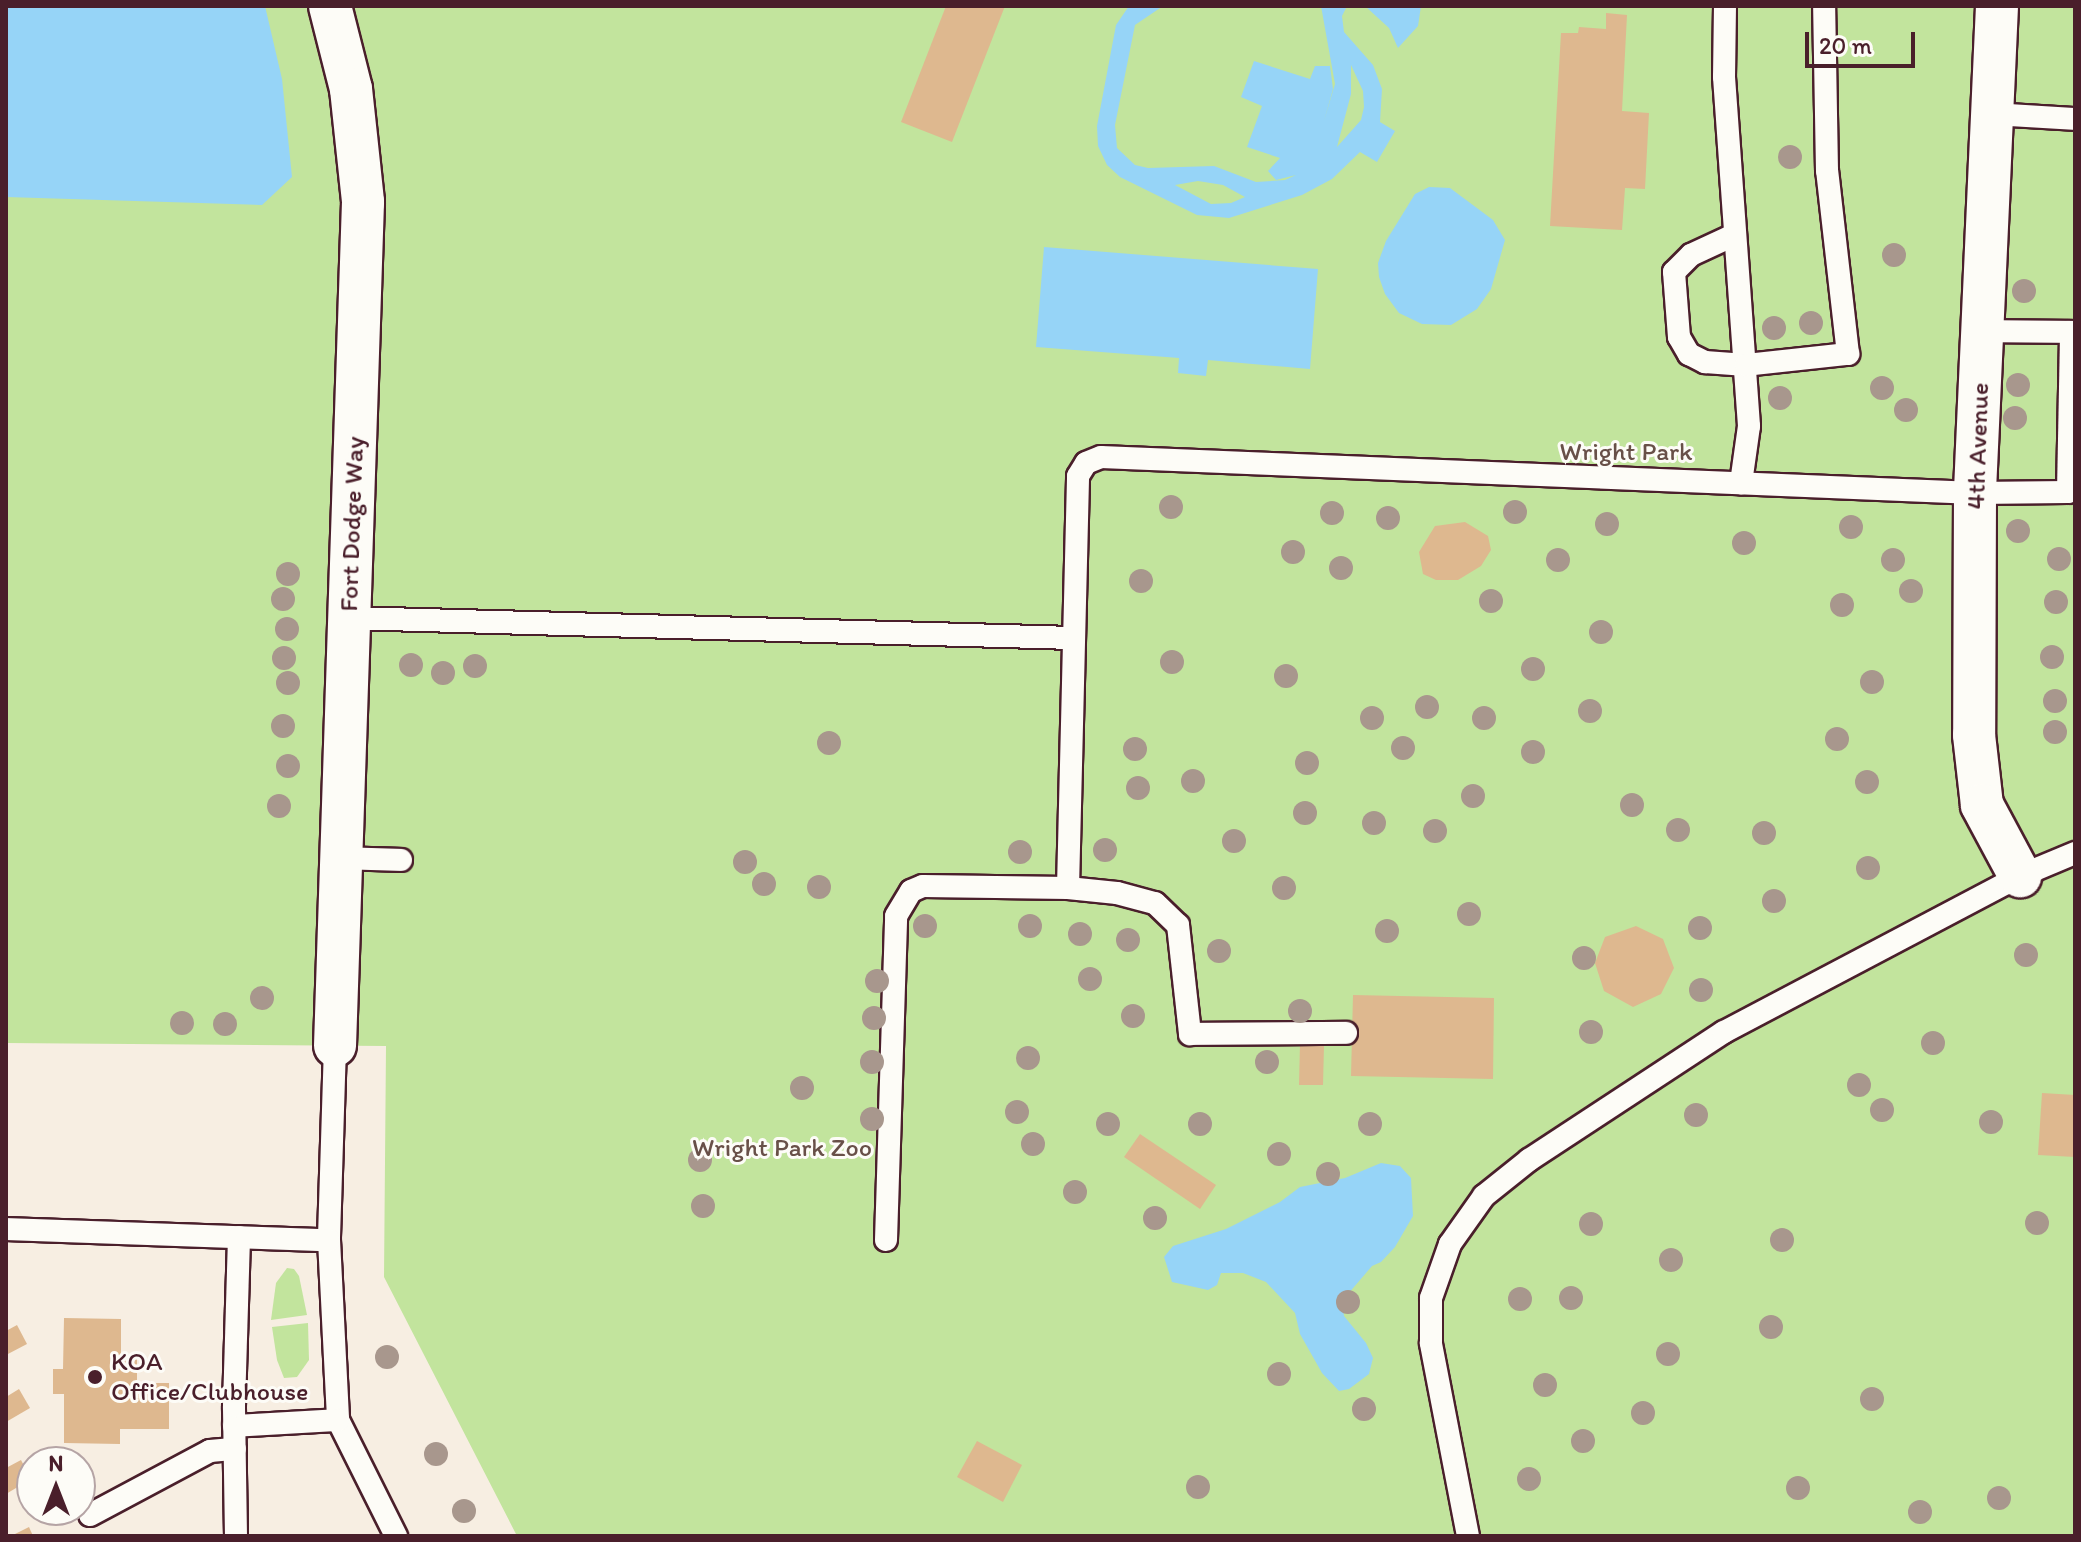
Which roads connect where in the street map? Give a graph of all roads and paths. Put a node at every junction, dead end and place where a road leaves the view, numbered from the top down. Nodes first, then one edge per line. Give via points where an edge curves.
1 (330, 6) edge
2 (1725, 6) edge
3 (1824, 6) edge
4 (1997, 6) edge
5 (1991, 114) junction
6 (2075, 119) edge
7 (1734, 235) junction
8 (1982, 331) junction
9 (1746, 365) junction
10 (1741, 483) junction
11 (1975, 493) junction
12 (349, 618) junction
13 (1073, 638) junction
14 (2075, 853) edge
15 (341, 858) junction
16 (401, 860) dead end
17 (2020, 876) junction
18 (1068, 888) junction
19 (1346, 1033) dead end
20 (335, 1046) joint
21 (6, 1229) edge
22 (239, 1237) junction
23 (329, 1240) junction
24 (886, 1240) dead end
25 (338, 1420) junction
26 (234, 1426) junction
27 (235, 1449) junction
28 (96, 1512) edge
29 (236, 1536) edge
30 (396, 1536) edge
31 (1468, 1536) edge

1 - 12 street, Fort Dodge Way via 351,89 363,202
2 - 7 lane
3 - 9 lane via 1827,171 1848,354
4 - 5 street, 4th Avenue
5 - 6 lane
5 - 8 street, 4th Avenue
7 - 9 lane
7 - 9 lane via 1680,263 1672,283 1679,337 1689,354 1705,362
8 - 11 street, 4th Avenue
8 - 11 lane via 2071,332 2068,492
9 - 10 lane via 1749,426
10 - 11 lane
10 - 13 lane via 1101,457 1086,463 1078,476
11 - 17 street, 4th Avenue via 1975,749 1982,805
12 - 13 lane
12 - 15 street, Fort Dodge Way
13 - 18 lane
14 - 17 lane
15 - 16 lane
15 - 20 street, Fort Dodge Way
17 - 31 lane via 1724,1032 1529,1160 1484,1196 1450,1244 1431,1298 1431,1343
18 - 19 lane via 1155,903 1178,925 1190,1034
18 - 24 lane via 923,886 902,901 896,916
20 - 23 lane
21 - 22 lane
22 - 23 lane
22 - 26 lane
23 - 25 lane
25 - 26 lane
25 - 30 lane
26 - 27 lane
27 - 28 lane via 210,1451
27 - 29 lane

